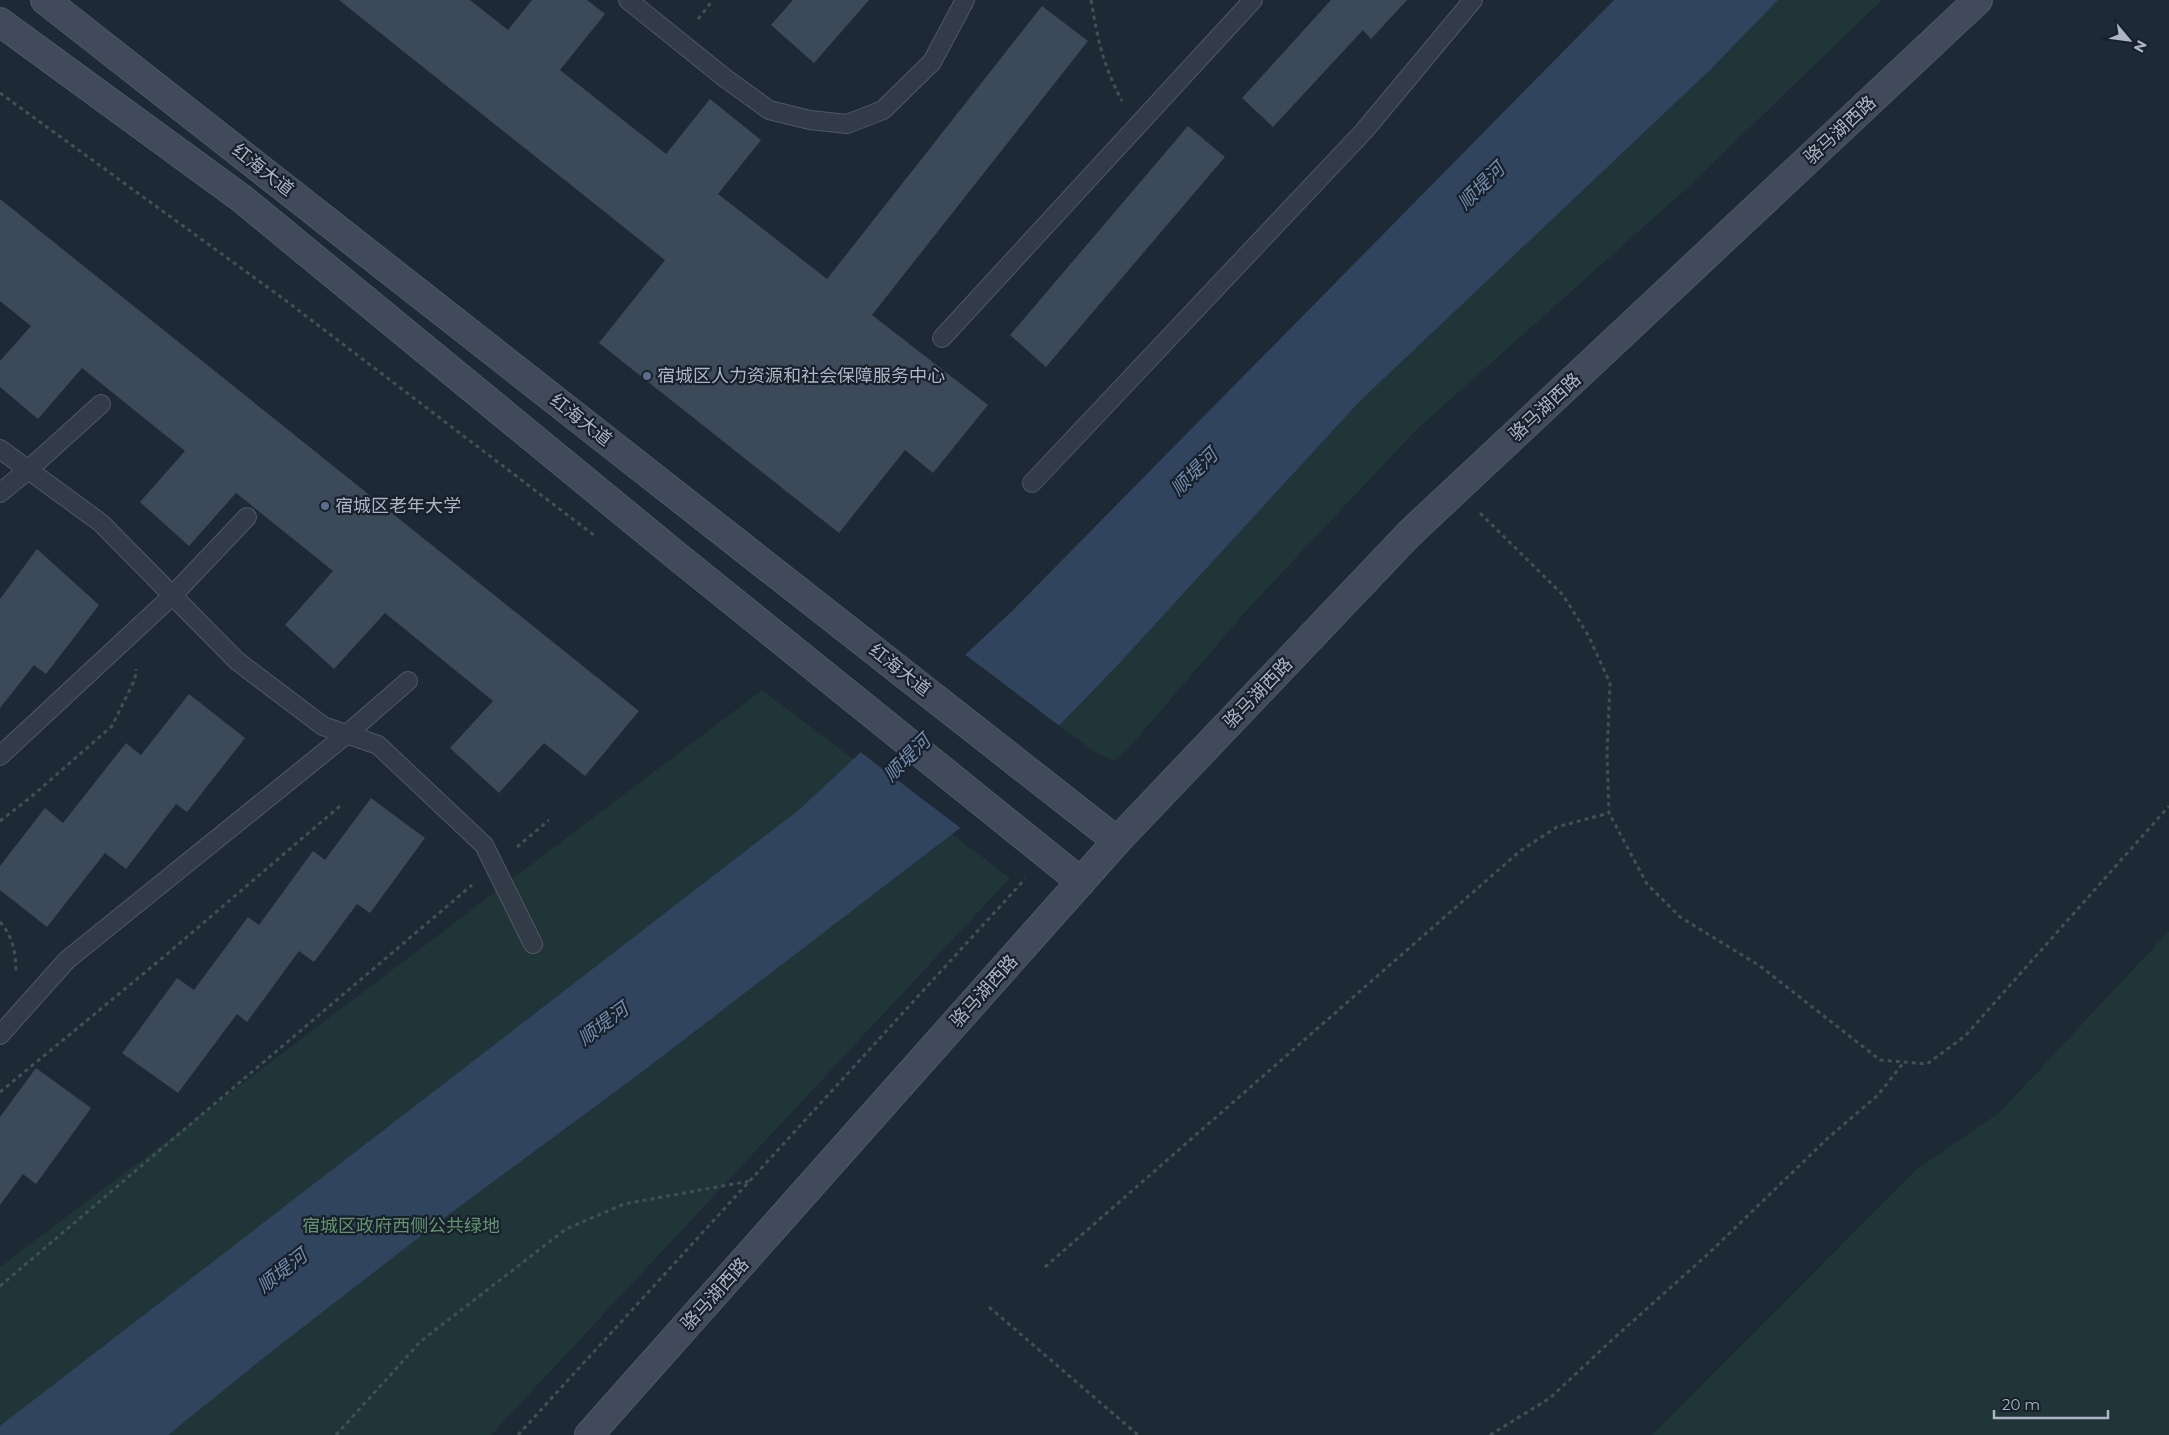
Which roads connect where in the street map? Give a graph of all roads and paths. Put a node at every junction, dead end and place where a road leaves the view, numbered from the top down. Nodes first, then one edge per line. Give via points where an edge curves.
1 (46, 0) edge
2 (628, 0) edge
3 (966, 0) edge
4 (1091, 0) edge
5 (1253, 0) edge
6 (1473, 0) edge
7 (1978, 0) edge
8 (0, 22) edge
9 (0, 92) edge
10 (1136, 127) junction
11 (942, 338) dead end
12 (101, 404) dead end
13 (0, 449) edge
14 (28, 470) junction
15 (1032, 483) dead end
16 (1457, 490) junction
17 (0, 493) edge
18 (247, 517) dead end
19 (596, 537) dead end
20 (172, 596) junction
21 (139, 626) junction
22 (408, 681) dead end
23 (347, 734) junction
24 (0, 756) edge
25 (340, 806) dead end
26 (2169, 806) edge
27 (1609, 813) junction
28 (549, 820) dead end
29 (0, 821) edge
30 (1117, 841) junction
31 (1048, 855) junction
32 (494, 866) junction
33 (1081, 882) junction
34 (0, 922) edge
35 (533, 944) dead end
36 (16, 975) dead end
37 (0, 1035) edge
38 (1905, 1062) junction
39 (0, 1092) edge
40 (751, 1180) junction
41 (1045, 1267) dead end
42 (0, 1286) edge
43 (989, 1307) dead end
44 (336, 1435) edge
45 (518, 1435) edge
46 (589, 1435) edge
47 (1138, 1435) edge
48 (1490, 1435) edge

1 - 30 main road, 红海大道
2 - 3 lane via 769,110 810,120 846,124 883,110 932,62
4 - 10 path via 1098,43 1109,76
5 - 10 lane
6 - 15 lane via 1364,131
7 - 16 main road, 骆马湖西路
8 - 31 main road, 红海大道 via 241,198 670,551
9 - 19 path via 281,297
10 - 11 lane
12 - 14 lane
13 - 14 lane
14 - 17 lane
14 - 20 lane via 101,523
16 - 27 path via 1563,595 1588,634 1610,683
16 - 30 main road, 骆马湖西路 via 1409,534
18 - 20 lane
20 - 21 lane
20 - 23 lane via 237,662 323,726
21 - 24 lane
21 - 29 path via 135,679 112,726
22 - 23 lane
23 - 32 lane via 378,745 484,845
23 - 37 lane via 68,960
25 - 39 path
26 - 38 path via 1965,1036 1927,1064
27 - 38 path via 1646,884 1680,917 1760,966 1880,1060
27 - 41 path via 1557,827 1520,851
28 - 32 path
30 - 33 main road, 骆马湖西路
31 - 33 main road, 红海大道
31 - 40 path
32 - 35 lane
32 - 42 path
33 - 46 main road, 骆马湖西路
34 - 36 path via 8,931 16,957
38 - 48 path via 1878,1095 1550,1398
40 - 44 path via 624,1204 566,1229 421,1341
40 - 45 path
43 - 47 path

